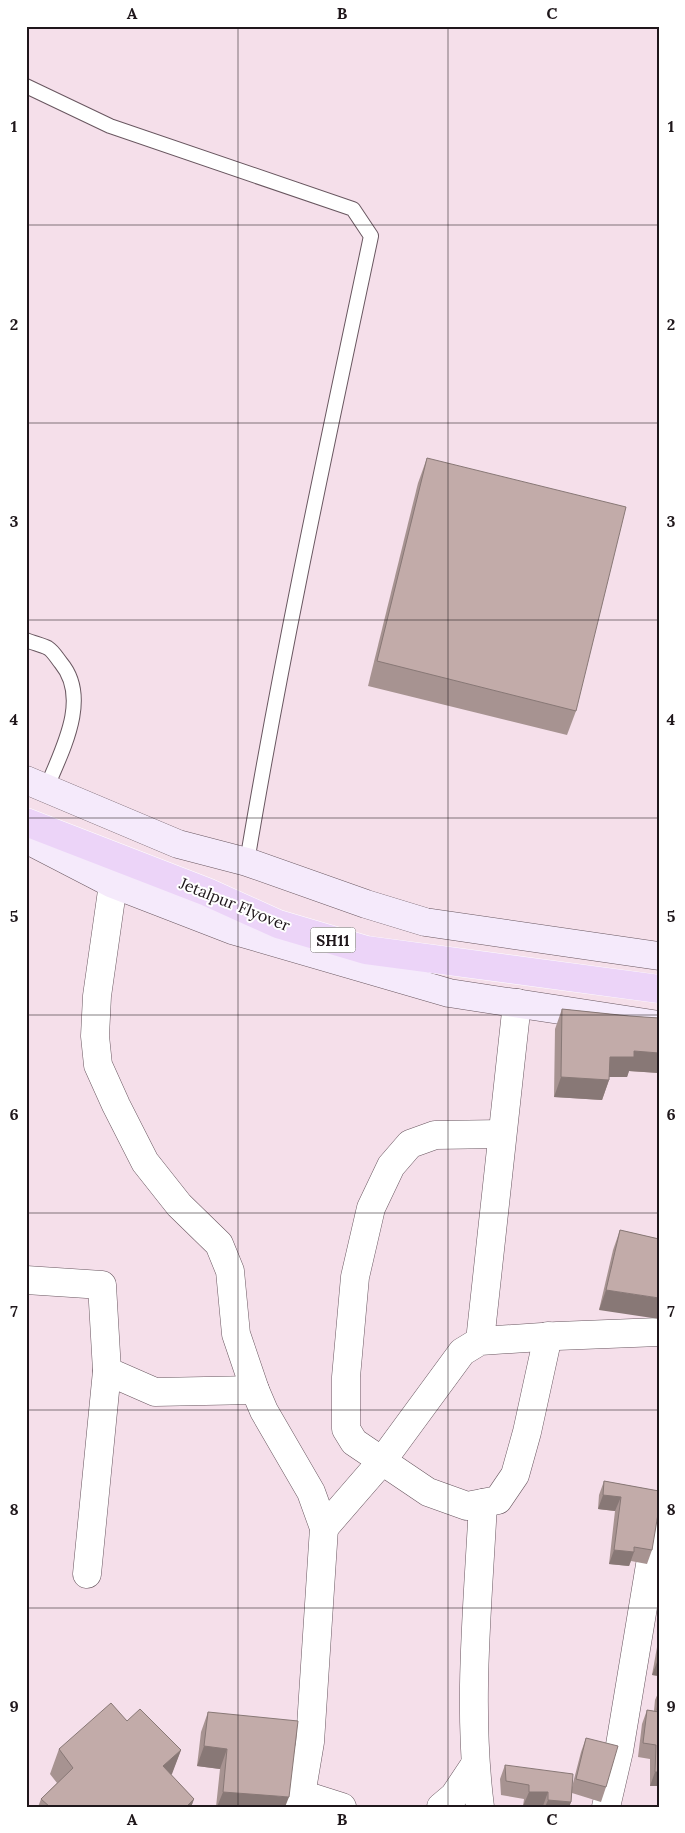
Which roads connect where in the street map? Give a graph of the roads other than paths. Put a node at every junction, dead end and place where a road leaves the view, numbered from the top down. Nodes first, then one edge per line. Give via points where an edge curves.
1 (26, 86) edge
2 (26, 640) edge
3 (36, 784) edge
4 (26, 822) edge
5 (26, 839) edge
6 (247, 862) junction
7 (113, 884) junction
8 (659, 956) edge
9 (659, 989) edge
10 (517, 1003) junction
11 (659, 1025) edge
12 (502, 1134) junction
13 (26, 1280) edge
14 (659, 1332) edge
15 (548, 1336) junction
16 (480, 1341) junction
17 (107, 1371) junction
18 (255, 1390) junction
19 (382, 1461) junction
20 (483, 1503) junction
21 (659, 1505) edge
22 (324, 1528) junction
23 (86, 1574) dead end
24 (474, 1766) junction
25 (300, 1800) edge
26 (342, 1807) edge
27 (441, 1807) edge
28 (480, 1807) edge
29 (606, 1807) edge

1 - 6 lane via 110,126 353,209 371,236 305,545
2 - 3 lane via 49,649 66,669 74,689 68,735
3 - 6 street via 178,844
4 - 9 main road, Jetalpur Flyover / SH11 via 207,892 278,924 366,950
5 - 7 street
6 - 8 street via 425,922
7 - 10 street via 232,930 449,993
7 - 18 street via 97,996 95,1036 98,1065 145,1162 179,1205 219,1244 230,1272 236,1334
10 - 11 street
10 - 12 street
12 - 16 street
12 - 19 street via 435,1135 410,1144 391,1166 371,1208 355,1277 346,1377 346,1429 354,1442
13 - 17 street via 102,1285
14 - 15 street
15 - 16 street
15 - 20 street via 515,1475 498,1500
16 - 19 street via 462,1352
17 - 18 street via 155,1392
17 - 23 street
18 - 22 street via 311,1492
19 - 20 street via 428,1492 467,1506
19 - 22 street
20 - 24 street via 473,1694
21 - 29 street via 619,1751
22 - 25 street via 310,1742
24 - 27 street via 454,1796
24 - 28 street
25 - 26 street

